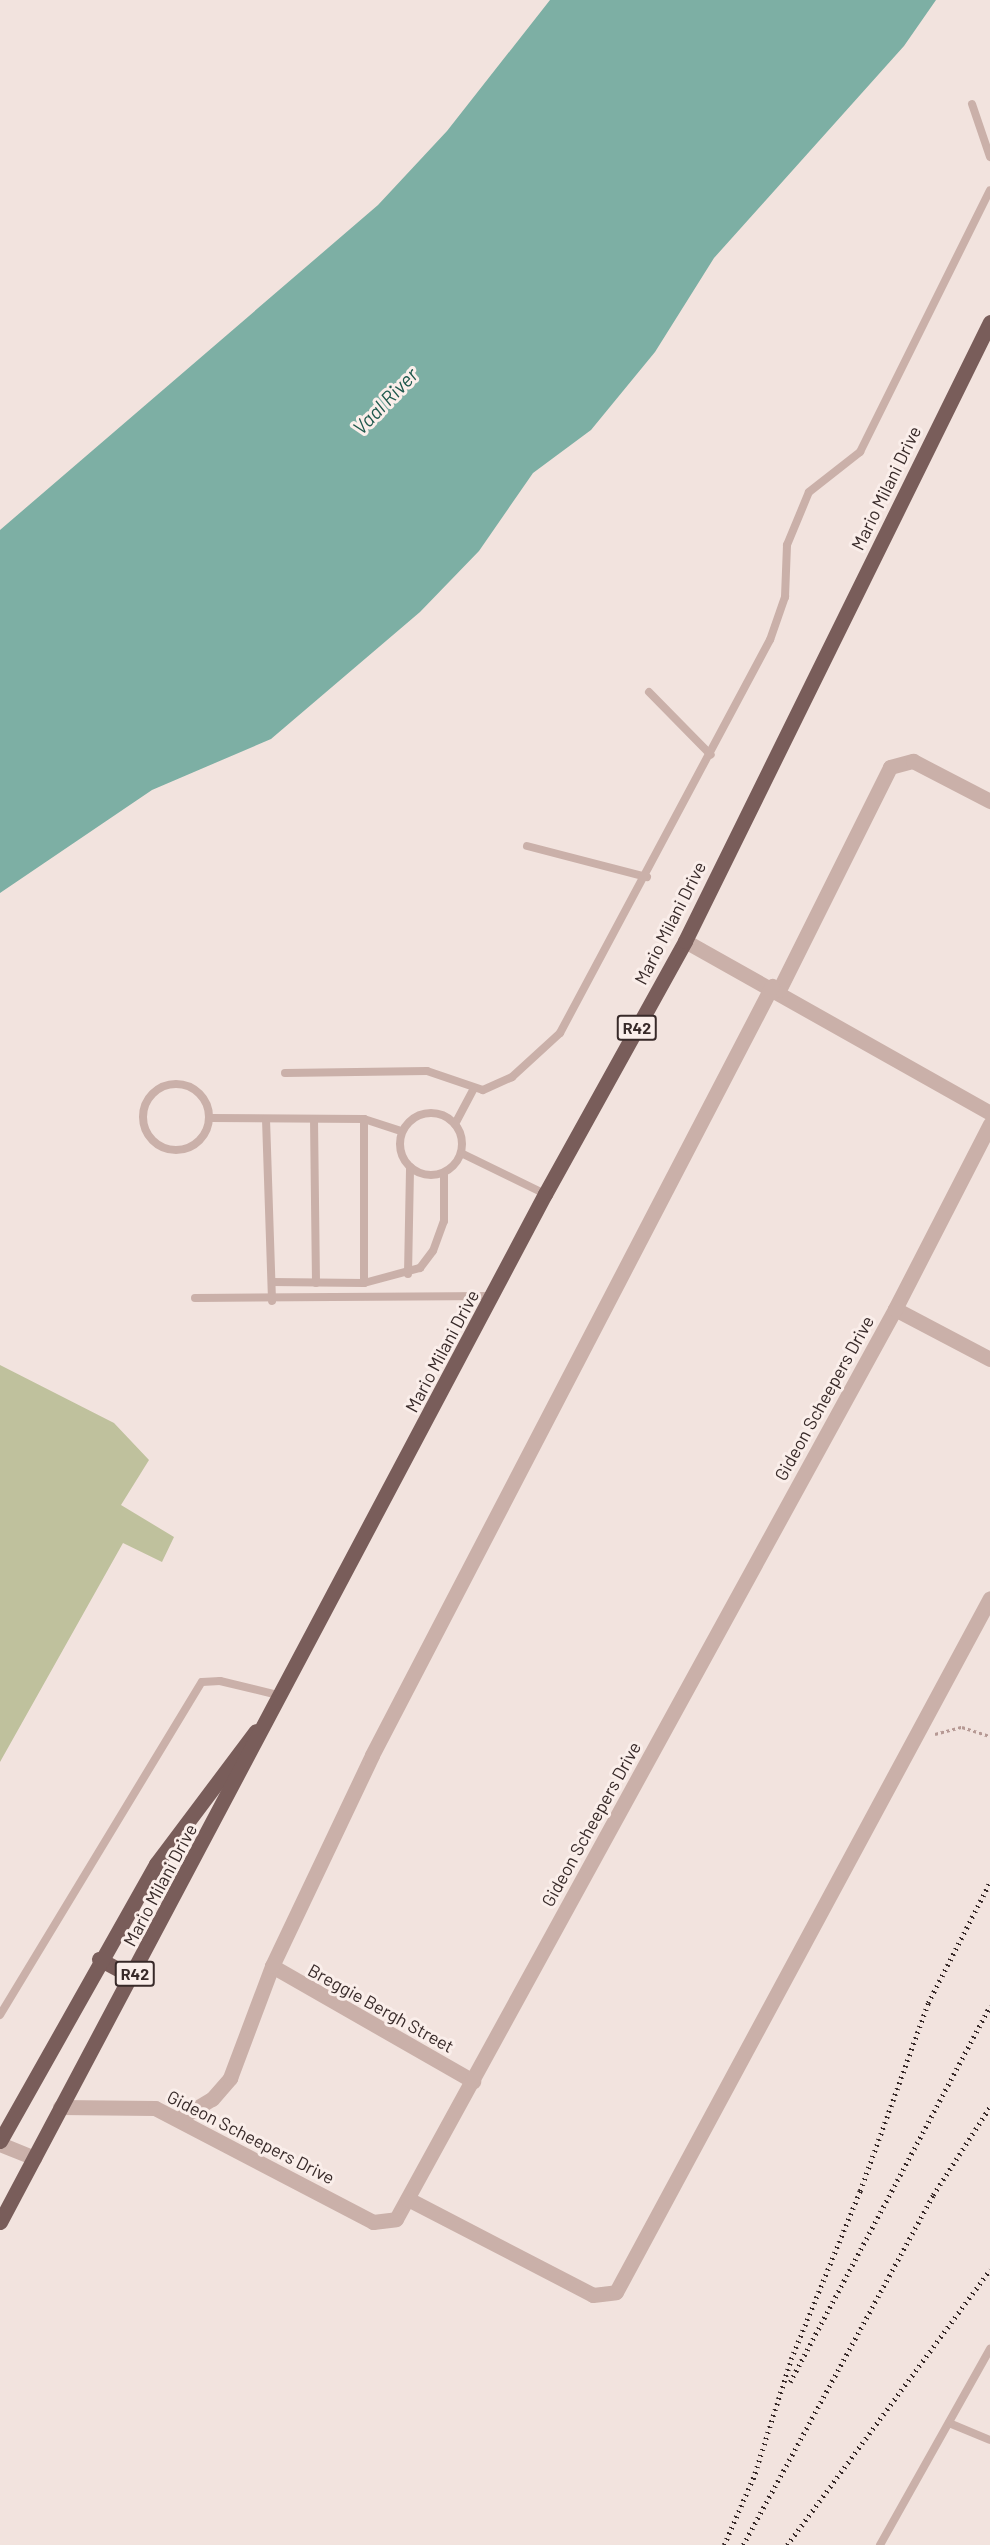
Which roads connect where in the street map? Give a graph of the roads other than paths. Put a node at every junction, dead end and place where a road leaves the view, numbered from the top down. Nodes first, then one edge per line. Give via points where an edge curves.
1 (972, 104) dead end
2 (990, 157) edge
3 (990, 190) edge
4 (990, 322) edge
5 (649, 692) dead end
6 (711, 754) junction
7 (990, 801) edge
8 (527, 846) dead end
9 (647, 877) junction
10 (685, 941) junction
11 (776, 988) junction
12 (285, 1073) dead end
13 (474, 1089) junction
14 (990, 1113) edge
15 (210, 1118) junction
16 (266, 1119) junction
17 (314, 1119) junction
18 (364, 1119) junction
19 (455, 1124) junction
20 (990, 1124) edge
21 (402, 1131) junction
22 (461, 1153) junction
23 (410, 1167) junction
24 (444, 1173) junction
25 (545, 1194) junction
26 (408, 1274) junction
27 (272, 1282) junction
28 (316, 1283) junction
29 (364, 1283) junction
30 (494, 1296) junction
31 (195, 1298) dead end
32 (272, 1301) junction
33 (895, 1309) junction
34 (990, 1359) edge
35 (990, 1598) edge
36 (278, 1695) junction
37 (264, 1722) junction
38 (99, 1959) junction
39 (272, 1966) junction
40 (133, 1977) junction
41 (0, 2015) edge
42 (473, 2081) junction
43 (60, 2107) junction
44 (180, 2118) junction
45 (0, 2142) edge
46 (34, 2158) junction
47 (408, 2199) junction
48 (0, 2222) edge
49 (990, 2349) edge
50 (949, 2423) junction
51 (990, 2440) edge
52 (880, 2545) edge

1 - 2 lane
3 - 6 lane via 860,452 809,492 787,545 780,615
4 - 10 main road, Mario Milani Drive / R42
5 - 6 lane
6 - 9 lane
7 - 11 street via 913,761 890,767
8 - 9 lane
9 - 13 lane via 560,1033 512,1077 494,1088
10 - 11 street
10 - 25 main road, Mario Milani Drive / R42
11 - 14 street
11 - 39 street via 372,1755
12 - 13 lane via 427,1071
13 - 19 lane
15 - 15 lane via 201,1140 181,1150 158,1146 142,1118 148,1097 176,1083 196,1090
15 - 16 lane
16 - 17 lane
16 - 27 lane
17 - 18 lane
17 - 28 lane
18 - 21 lane via 387,1122
18 - 29 lane
19 - 21 lane via 427,1113
19 - 22 lane
20 - 33 street, Gideon Scheepers Drive
21 - 23 lane via 400,1150
22 - 24 lane
22 - 25 lane
23 - 24 lane via 432,1176
23 - 26 lane
24 - 26 lane via 441,1232 425,1263
25 - 30 main road, Mario Milani Drive / R42
26 - 29 lane
27 - 28 lane
27 - 32 lane
28 - 29 lane
30 - 32 lane
30 - 36 main road, Mario Milani Drive / R42
31 - 32 lane
33 - 34 street
33 - 42 street, Gideon Scheepers Drive
35 - 47 street via 615,2294 593,2295
36 - 37 main road, Mario Milani Drive / R42
36 - 41 lane via 220,1681 202,1683
37 - 38 main road, Mario Milani Drive / R42 via 168,1845
37 - 40 main road, Mario Milani Drive / R42
38 - 40 main road
38 - 45 main road, Mario Milani Drive / R42
39 - 42 street, Breggie Bergh Street
39 - 44 street via 230,2078 212,2099
40 - 43 main road, Mario Milani Drive / R42
42 - 47 street, Gideon Scheepers Drive
43 - 44 street, Gideon Scheepers Drive via 126,2104
43 - 46 main road, Mario Milani Drive / R42
44 - 47 street, Gideon Scheepers Drive via 373,2222 396,2219
45 - 46 street
46 - 48 main road, Mario Milani Drive / R42
49 - 50 lane
50 - 51 lane
50 - 52 lane

